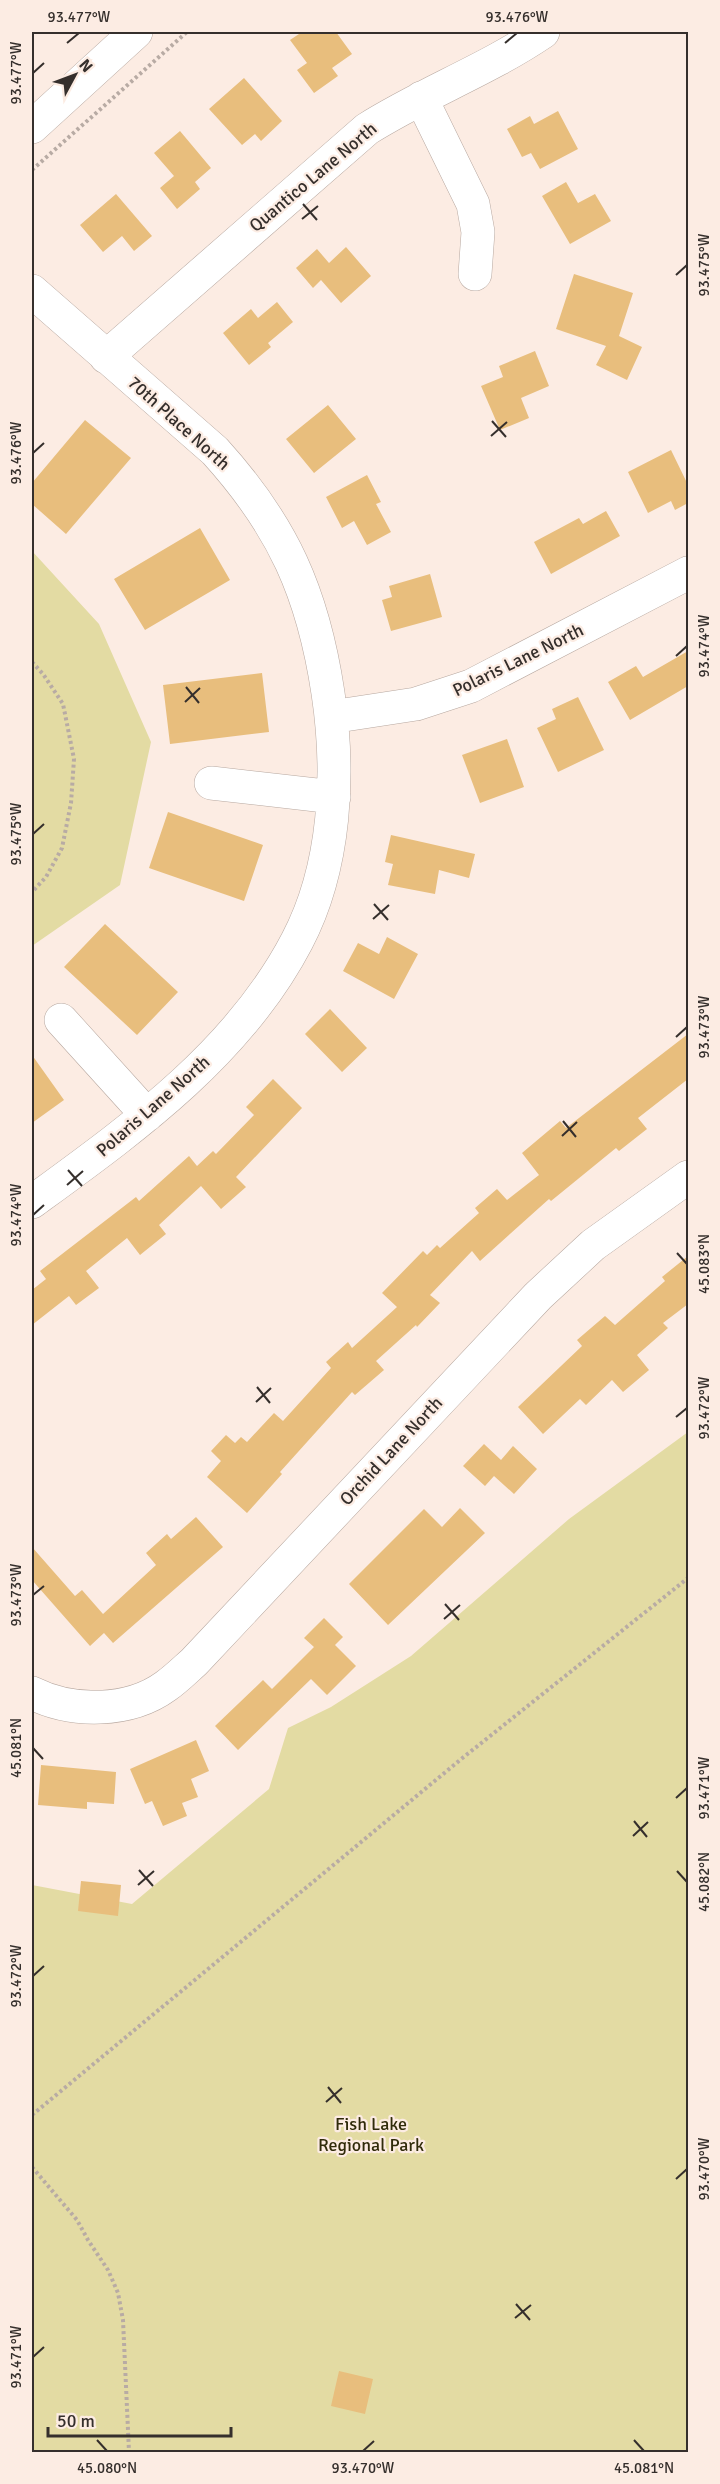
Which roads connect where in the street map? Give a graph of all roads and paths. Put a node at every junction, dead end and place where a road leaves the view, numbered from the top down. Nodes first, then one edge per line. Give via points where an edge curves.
1 (136, 32) edge
2 (187, 32) edge
3 (543, 32) edge
4 (108, 55) junction
5 (421, 98) junction
6 (32, 102) edge
7 (32, 127) edge
8 (32, 170) edge
9 (475, 274) dead end
10 (32, 291) edge
11 (106, 357) junction
12 (688, 573) edge
13 (32, 662) edge
14 (331, 717) junction
15 (211, 783) dead end
16 (334, 797) junction
17 (32, 892) edge
18 (61, 1020) dead end
19 (147, 1115) junction
20 (688, 1177) edge
21 (32, 1202) edge
22 (688, 1578) edge
23 (32, 1693) edge
24 (32, 2115) edge
25 (32, 2167) edge
26 (129, 2452) edge

1 - 4 street
2 - 8 path
3 - 5 street, Quantico Lane North via 488,66
4 - 6 street
4 - 7 street
5 - 9 street via 473,204 478,232
5 - 11 street, Quantico Lane North via 375,124 340,151
10 - 11 street, 70th Place North
11 - 14 street, 70th Place North via 215,451 242,480 285,544 302,583 324,666
12 - 14 street, Polaris Lane North via 471,686 416,704
13 - 17 path via 63,704 74,759 62,848 46,877
14 - 16 street, Polaris Lane North
15 - 16 street
16 - 19 street, Polaris Lane North via 315,895 298,939 279,972 235,1030 188,1080
18 - 19 street
19 - 21 street, Polaris Lane North
20 - 23 street, Orchid Lane North via 593,1245 538,1296 194,1662 165,1687 124,1705 91,1707 61,1703
22 - 24 path via 459,1760
25 - 26 path via 77,2220 118,2293 123,2320

